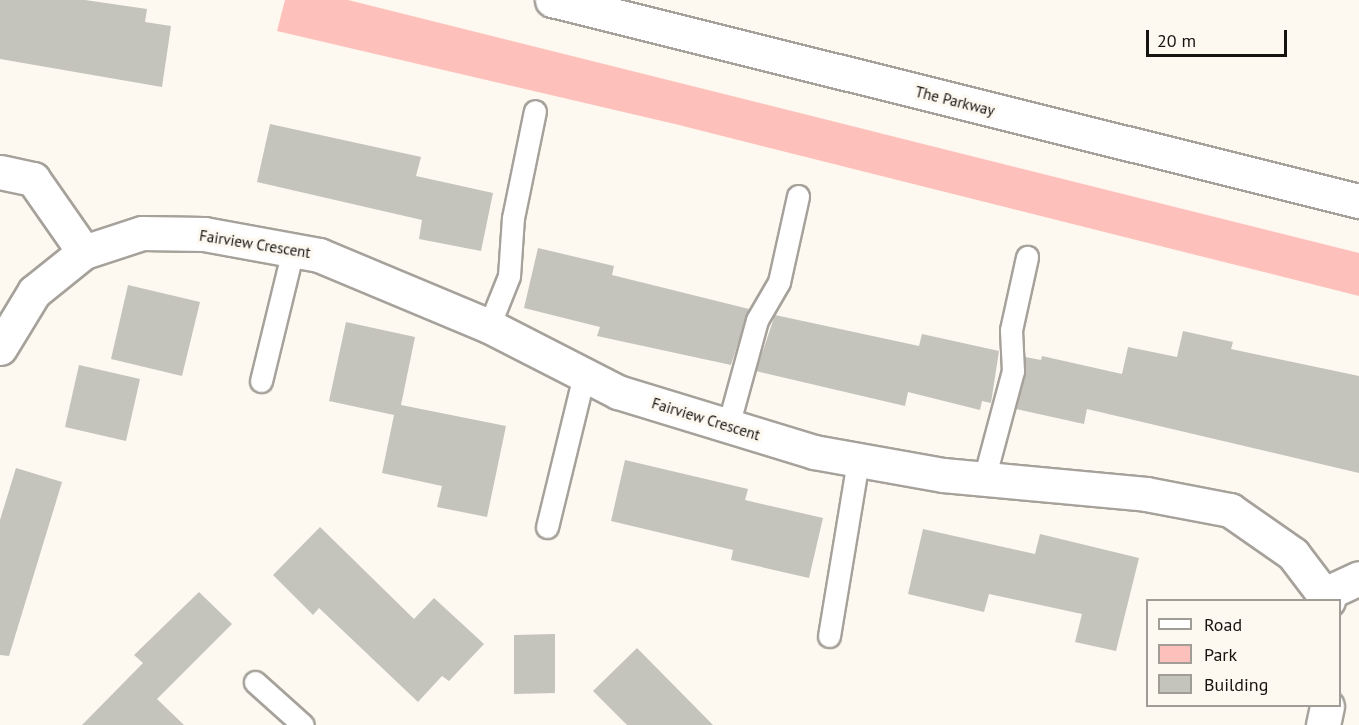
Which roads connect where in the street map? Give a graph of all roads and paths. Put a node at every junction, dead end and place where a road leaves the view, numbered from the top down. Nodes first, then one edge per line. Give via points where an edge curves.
1 (552, 0) edge
2 (536, 111) dead end
3 (0, 172) edge
4 (798, 196) dead end
5 (1359, 201) edge
6 (293, 250) junction
7 (84, 252) junction
8 (1027, 257) dead end
9 (489, 326) junction
10 (0, 348) edge
11 (584, 375) junction
12 (261, 381) dead end
13 (728, 426) junction
14 (858, 460) junction
15 (984, 479) junction
16 (547, 527) dead end
17 (1359, 578) edge
18 (1327, 597) edge
19 (829, 636) dead end
20 (255, 682) dead end
21 (1327, 707) edge
22 (303, 725) edge
23 (1323, 725) edge

1 - 5 street, The Parkway
2 - 9 lane via 513,218 509,276
3 - 7 street via 33,178
4 - 13 lane via 779,282 757,320
6 - 7 street, Fairview Crescent via 204,234 142,233
6 - 9 street, Fairview Crescent via 319,255
6 - 12 lane
7 - 10 street, Fairview Crescent via 34,292
8 - 15 lane via 1011,330 1013,371
9 - 11 street, Fairview Crescent
11 - 13 street, Fairview Crescent via 618,392
11 - 16 lane
13 - 14 street, Fairview Crescent
14 - 15 street, Fairview Crescent
14 - 19 lane
15 - 18 street, Fairview Crescent via 1146,494 1230,510 1293,554
17 - 18 street, Fairview Crescent
20 - 22 lane
21 - 23 street

